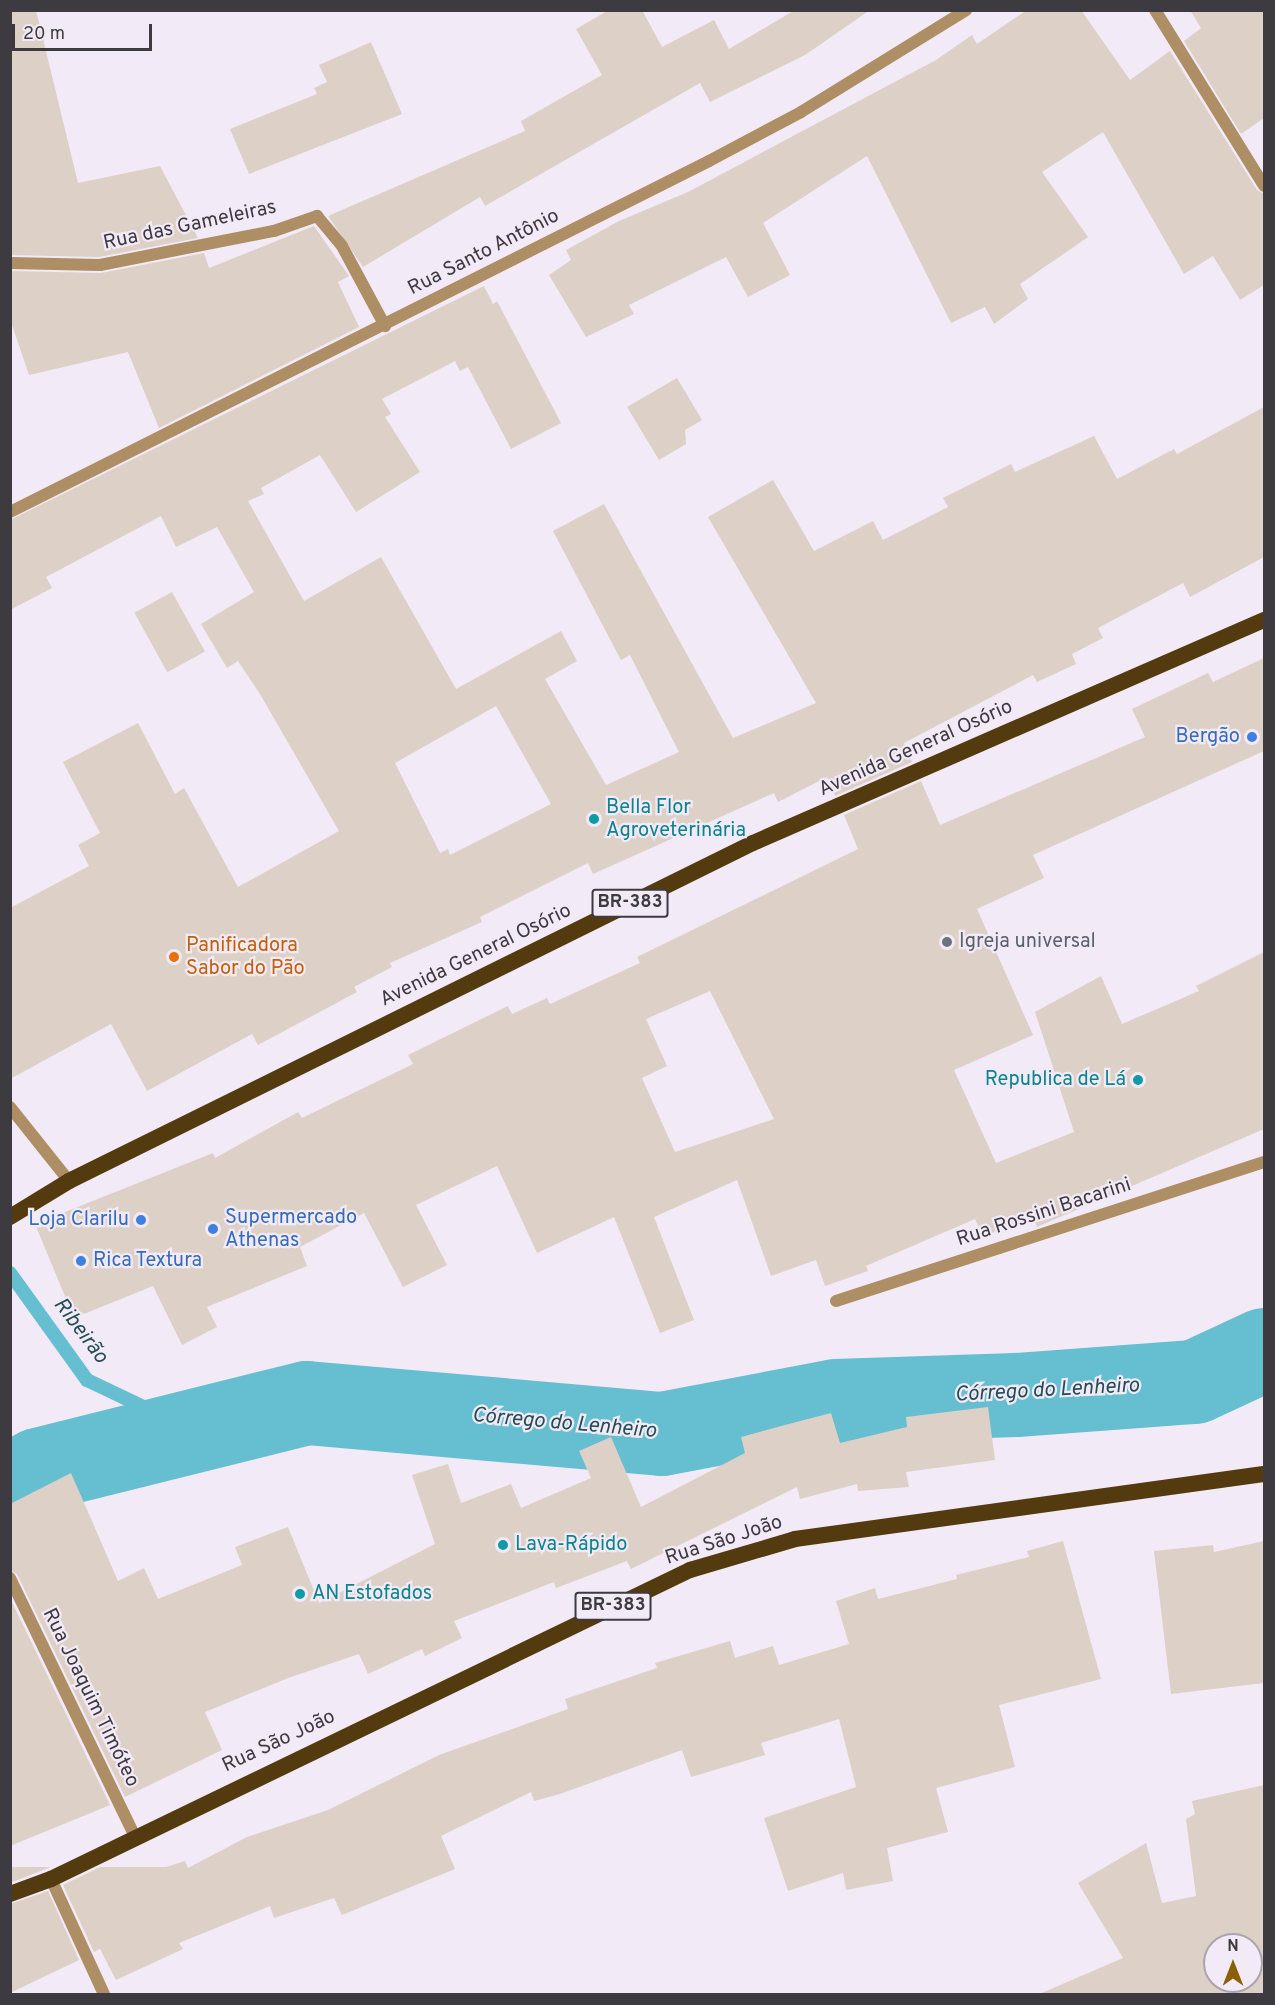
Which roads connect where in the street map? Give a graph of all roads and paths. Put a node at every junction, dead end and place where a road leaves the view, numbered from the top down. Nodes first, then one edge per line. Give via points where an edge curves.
1 (966, 10) edge
2 (1155, 10) edge
3 (1264, 186) edge
4 (10, 263) edge
5 (385, 326) junction
6 (10, 512) edge
7 (1264, 620) edge
8 (10, 1107) edge
9 (1264, 1162) edge
10 (69, 1181) junction
11 (10, 1216) edge
12 (836, 1301) dead end
13 (1264, 1474) edge
14 (10, 1578) edge
15 (134, 1835) junction
16 (51, 1879) junction
17 (10, 1894) edge
18 (104, 1995) edge

1 - 5 street, Rua Santo Antônio via 801,112
2 - 3 street
4 - 5 street, Rua das Gameleiras via 100,265 274,231 317,216 342,246
5 - 6 street, Rua Santo Antônio
7 - 10 highway, Avenida General Osório / BR-383 via 753,843
8 - 10 street
9 - 12 street, Rua Rossini Bacarini
10 - 11 highway, Avenida General Osório / BR-383
13 - 15 highway, Rua São João / BR-383 via 795,1539 690,1570
14 - 15 street, Rua Joaquim Timóteo
15 - 16 highway, Rua São João / BR-383
16 - 17 highway, Rua São João / BR-383
16 - 18 street

